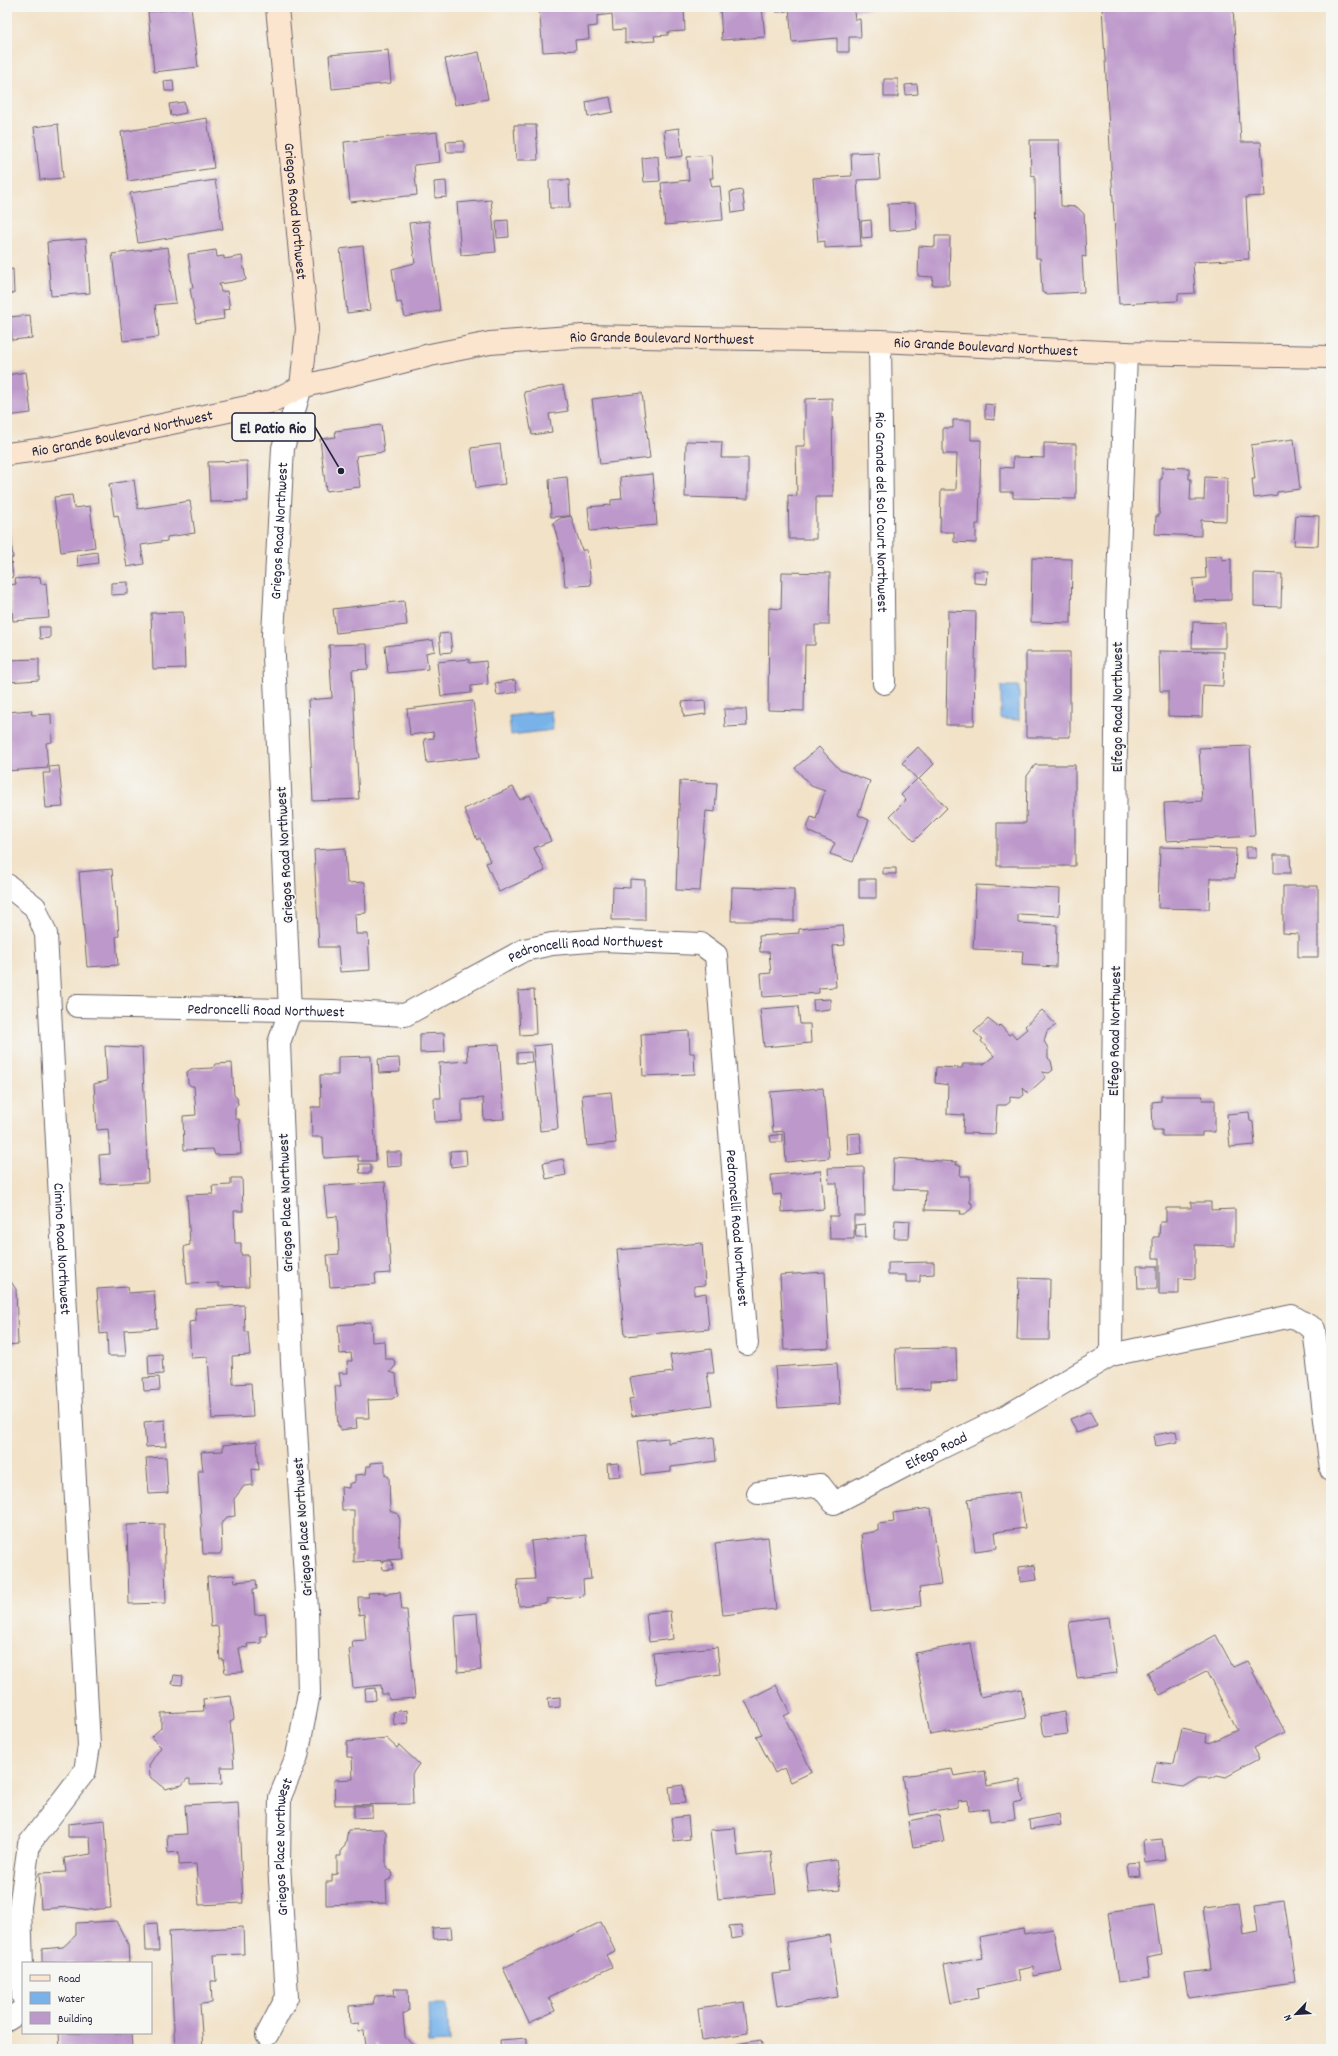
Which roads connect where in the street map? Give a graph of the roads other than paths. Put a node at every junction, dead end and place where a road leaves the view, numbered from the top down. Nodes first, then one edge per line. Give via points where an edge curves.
1 (277, 7) edge
2 (880, 340) junction
3 (1126, 353) junction
4 (1331, 357) edge
5 (301, 387) junction
6 (7, 454) edge
7 (884, 683) dead end
8 (7, 886) edge
9 (77, 1006) dead end
10 (290, 1011) junction
11 (747, 1344) dead end
12 (1110, 1355) junction
13 (1331, 1470) edge
14 (758, 1493) dead end
15 (22, 1967) edge
16 (22, 2011) edge
17 (7, 2020) edge
18 (267, 2035) dead end

1 - 5 main road, Griegos Road Northwest via 307,329
2 - 3 main road, Rio Grande Boulevard Northwest
2 - 5 main road, Rio Grande Boulevard Northwest via 583,336 490,343
2 - 7 street, Rio Grande del Sol Court Northwest
3 - 4 main road, Rio Grande Boulevard Northwest
3 - 12 street, Elfego Road Northwest via 1117,612
5 - 6 main road, Rio Grande Boulevard Northwest via 270,402 54,448
5 - 10 street, Griegos Road Northwest via 283,448 273,635
8 - 15 street, Cimino Road Northwest via 35,907 46,934 89,1746 85,1770 29,1844 20,1907
9 - 10 street, Pedroncelli Road Northwest
10 - 11 street, Pedroncelli Road Northwest via 405,1015 524,950 552,944 602,940 701,944 716,955
10 - 18 street, Griegos Place Northwest via 279,1043 292,1363 308,1610 310,1694 297,1756 280,1797 279,1863 287,1997
12 - 13 street via 1292,1316 1314,1329
12 - 14 street, Elfego Road via 1010,1414 834,1503 820,1485
16 - 17 street

